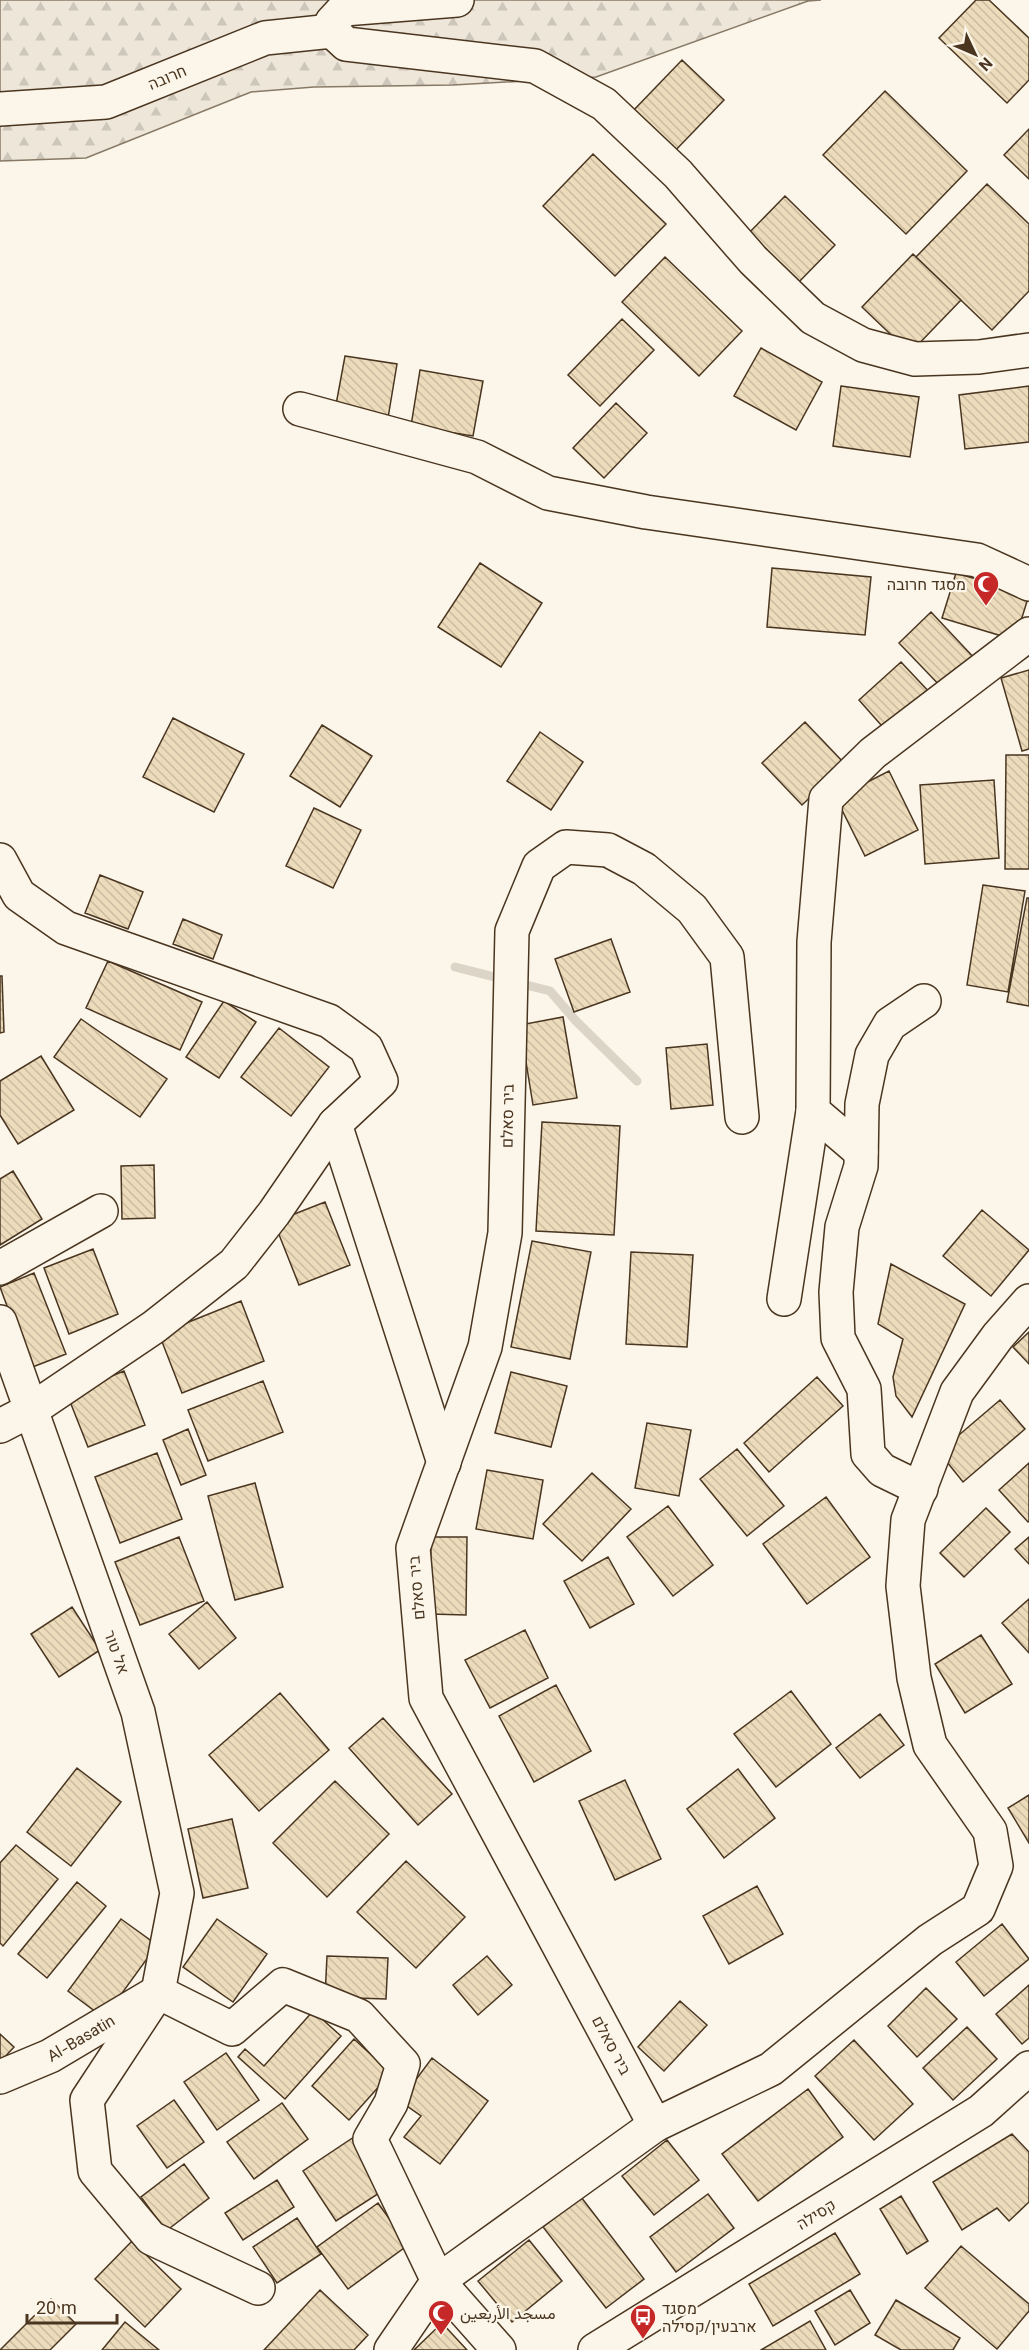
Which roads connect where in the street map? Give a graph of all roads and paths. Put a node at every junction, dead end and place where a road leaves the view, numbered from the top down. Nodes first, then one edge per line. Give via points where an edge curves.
1 (457, 0) edge
2 (332, 31) junction
3 (0, 109) edge
4 (1029, 350) edge
5 (300, 410) dead end
6 (1029, 584) edge
7 (1029, 634) edge
8 (0, 860) edge
9 (924, 1001) dead end
10 (813, 1111) junction
11 (742, 1117) dead end
12 (334, 1124) junction
13 (861, 1152) junction
14 (101, 1211) dead end
15 (0, 1268) edge
16 (784, 1299) dead end
17 (1029, 1301) edge
18 (0, 1322) edge
19 (31, 1410) junction
20 (0, 1426) edge
21 (444, 1463) junction
22 (921, 1488) junction
23 (158, 1992) junction
24 (1029, 2068) edge
25 (0, 2077) edge
26 (655, 2125) junction
27 (438, 2281) junction
28 (258, 2288) dead end
29 (391, 2350) edge
30 (499, 2350) edge
31 (596, 2350) edge

1 - 2 street via 344,9 332,22
2 - 3 street, חרובה via 265,38 106,102
2 - 4 street via 346,44 535,66 604,104 678,174 753,260 813,318 863,345 915,359 979,357
5 - 6 street via 477,456 548,492 668,515 977,560
7 - 10 street via 873,753 826,799 814,942
8 - 12 street via 19,895 66,928 328,1021 366,1048 381,1081
9 - 13 street via 890,1024 872,1055 862,1104
10 - 13 street
10 - 16 street
11 - 21 street, ביר סאלם via 727,957 692,909 644,869 608,850 566,847 539,866 512,931 505,1233 485,1347
12 - 19 street via 274,1214 234,1264 153,1327
12 - 21 street
13 - 22 street via 861,1166 842,1227 836,1292 838,1338 864,1389 868,1454 882,1470
14 - 15 street
17 - 22 street via 957,1392
18 - 19 street, אל טור
19 - 20 street
19 - 23 street, אל טור via 140,1723 177,1893
21 - 26 street, ביר סאלם via 413,1548 426,1698
22 - 26 street via 908,1520 903,1586 914,1678 930,1745 990,1831 996,1866 978,1909 930,1940 771,2069
23 - 25 street, Al-Basatin via 50,2056
23 - 27 street via 232,2029 283,1985 359,2016 403,2064 391,2103 370,2139
23 - 28 street via 87,2100 95,2171 151,2238
24 - 31 street, קסילה via 981,2111
26 - 27 street
27 - 29 street
27 - 30 street

